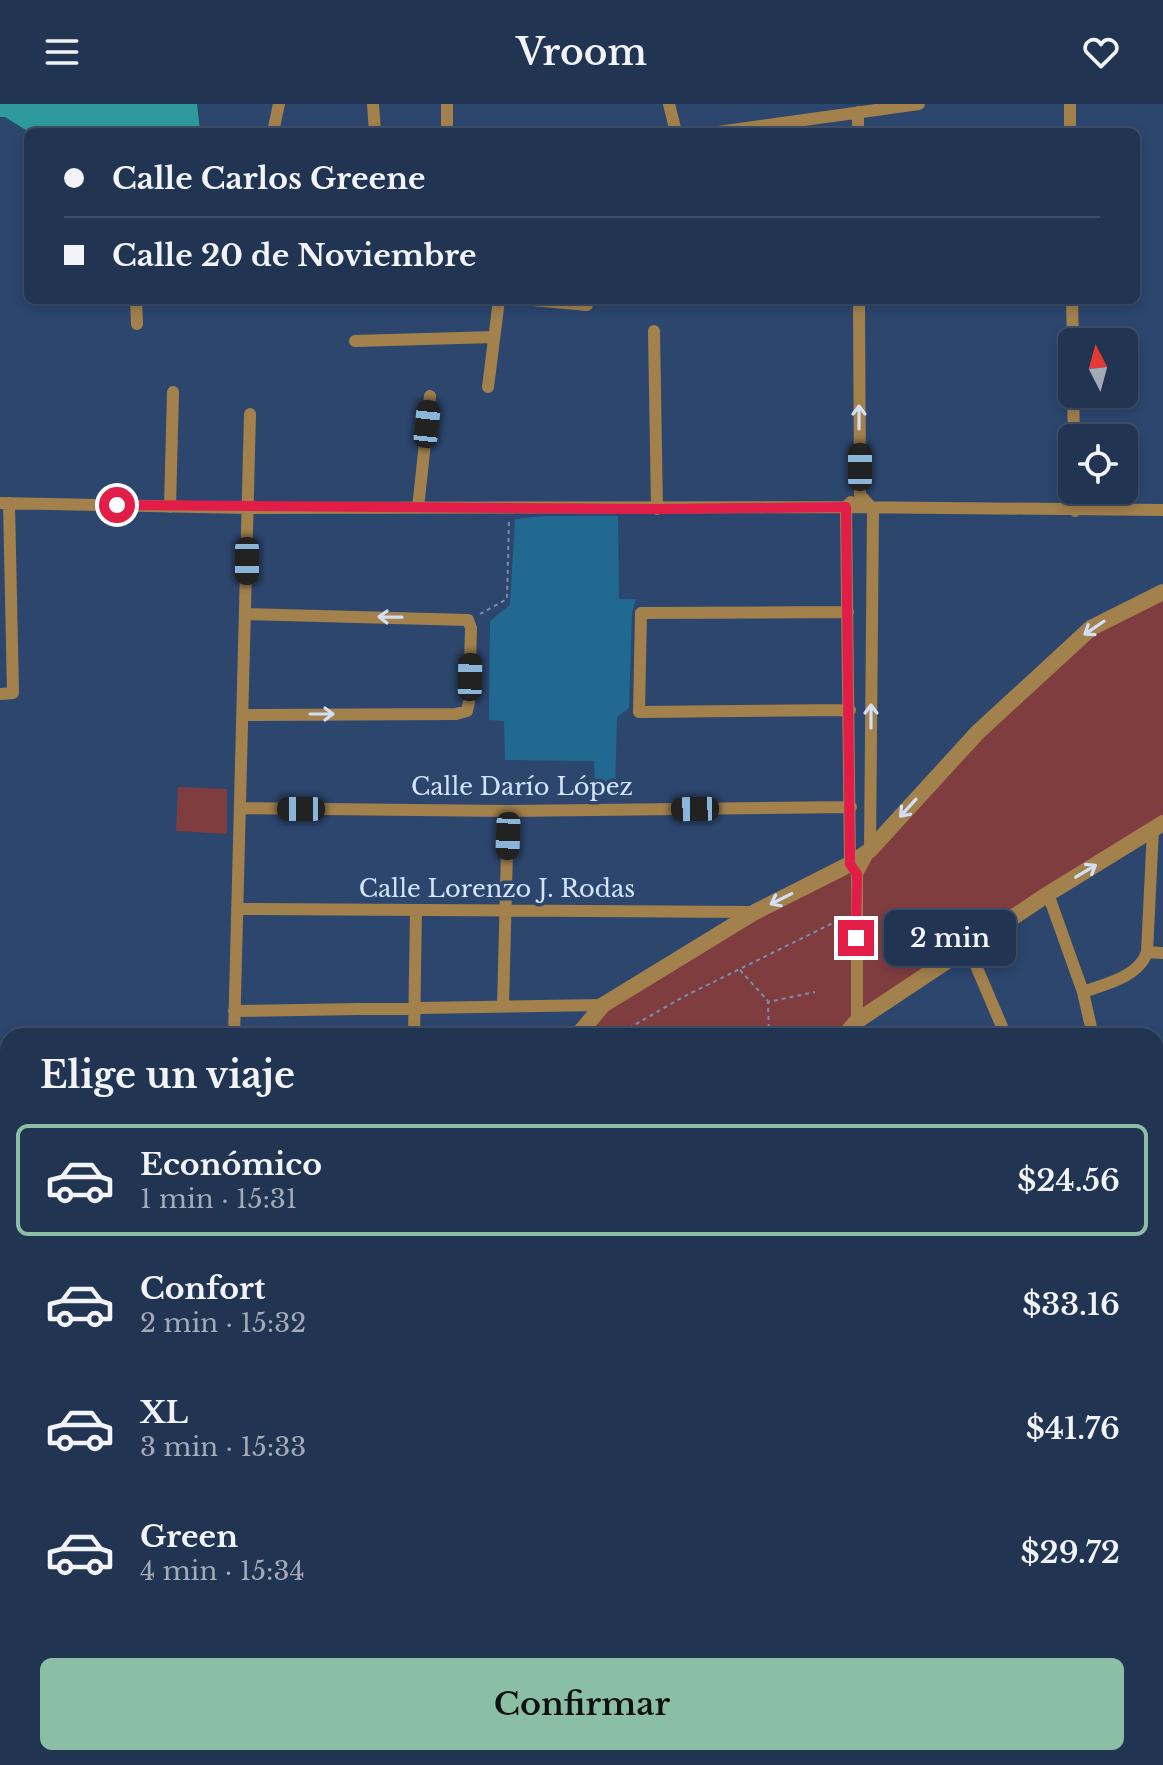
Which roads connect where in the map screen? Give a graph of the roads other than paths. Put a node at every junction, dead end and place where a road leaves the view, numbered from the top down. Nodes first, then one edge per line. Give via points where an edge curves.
1 (279, 104) edge
2 (373, 104) edge
3 (447, 104) edge
4 (669, 104) edge
5 (919, 104) edge
6 (1070, 104) edge
7 (858, 112) junction
8 (274, 128) edge
9 (375, 128) edge
10 (447, 128) edge
11 (675, 128) edge
12 (746, 128) edge
13 (858, 128) edge
14 (1070, 128) edge
15 (136, 304) edge
16 (498, 304) edge
17 (576, 304) edge
18 (859, 304) edge
19 (1072, 304) edge
20 (587, 305) dead end
21 (137, 324) dead end
22 (1073, 328) edge
23 (654, 331) dead end
24 (494, 337) junction
25 (355, 341) dead end
26 (488, 387) dead end
27 (173, 392) dead end
28 (430, 396) dead end
29 (250, 414) dead end
30 (860, 495) junction
31 (5, 503) edge
32 (1075, 504) edge
33 (170, 507) junction
34 (846, 507) junction
35 (247, 508) junction
36 (418, 508) junction
37 (657, 509) junction
38 (873, 509) junction
39 (1163, 510) edge
40 (1075, 511) junction
41 (1163, 592) edge
42 (848, 612) junction
43 (246, 614) junction
44 (0, 694) edge
45 (850, 710) junction
46 (244, 715) junction
47 (851, 807) junction
48 (241, 808) junction
49 (508, 811) junction
50 (1158, 826) edge
51 (870, 850) junction
52 (854, 869) junction
53 (1048, 894) junction
54 (237, 909) junction
55 (416, 910) junction
56 (505, 911) junction
57 (755, 912) junction
58 (968, 947) junction
59 (1147, 952) junction
60 (1163, 953) edge
61 (1083, 992) junction
62 (603, 1005) junction
63 (503, 1006) junction
64 (414, 1008) junction
65 (234, 1011) junction
66 (234, 1028) edge
67 (414, 1028) edge
68 (584, 1028) edge
69 (851, 1028) edge
70 (855, 1028) edge
71 (1003, 1028) edge
72 (1091, 1028) edge

1 - 8 street
2 - 9 street
3 - 10 street
4 - 11 street
5 - 7 street
6 - 14 street
7 - 12 street
7 - 13 street
15 - 21 street
16 - 24 street
17 - 20 street
30 -> 18 street
19 - 22 street
23 - 37 street
24 - 25 street
24 - 26 street
27 - 33 street
28 - 36 street
29 - 35 street
30 - 34 street
30 - 38 street
31 - 33 street
31 - 44 street via 13,693
32 - 40 street
33 - 35 street
34 - 37 street
34 - 38 street
34 - 42 street
35 - 36 street
35 - 43 street
36 - 37 street
38 - 40 street
51 -> 38 street
39 - 40 street
41 -> 51 street via 1091,628 977,733
42 - 45 street
42 - 45 street via 641,613 639,712
43 - 46 street
46 -> 43 street via 467,711 471,628 468,620
45 - 47 street
46 - 48 street
47 - 49 street, Calle Darío López
47 - 52 street
48 - 49 street, Calle Darío López
48 - 54 street
49 - 56 street
53 -> 50 street
50 - 59 street
51 - 52 street
52 -> 57 street
52 - 69 street
53 - 58 street
53 - 61 street
54 - 55 street, Calle Lorenzo J. Rodas
54 - 65 street
55 - 56 street, Calle Lorenzo J. Rodas
55 - 64 street
56 - 57 street, Calle Lorenzo J. Rodas
56 - 63 street
57 - 62 street
58 - 70 street
58 - 71 street
59 - 60 street
59 - 61 street via 1143,963 1123,978
61 - 72 street
62 - 63 street
62 - 68 street
63 - 64 street
64 - 65 street
64 - 67 street
65 - 66 street

